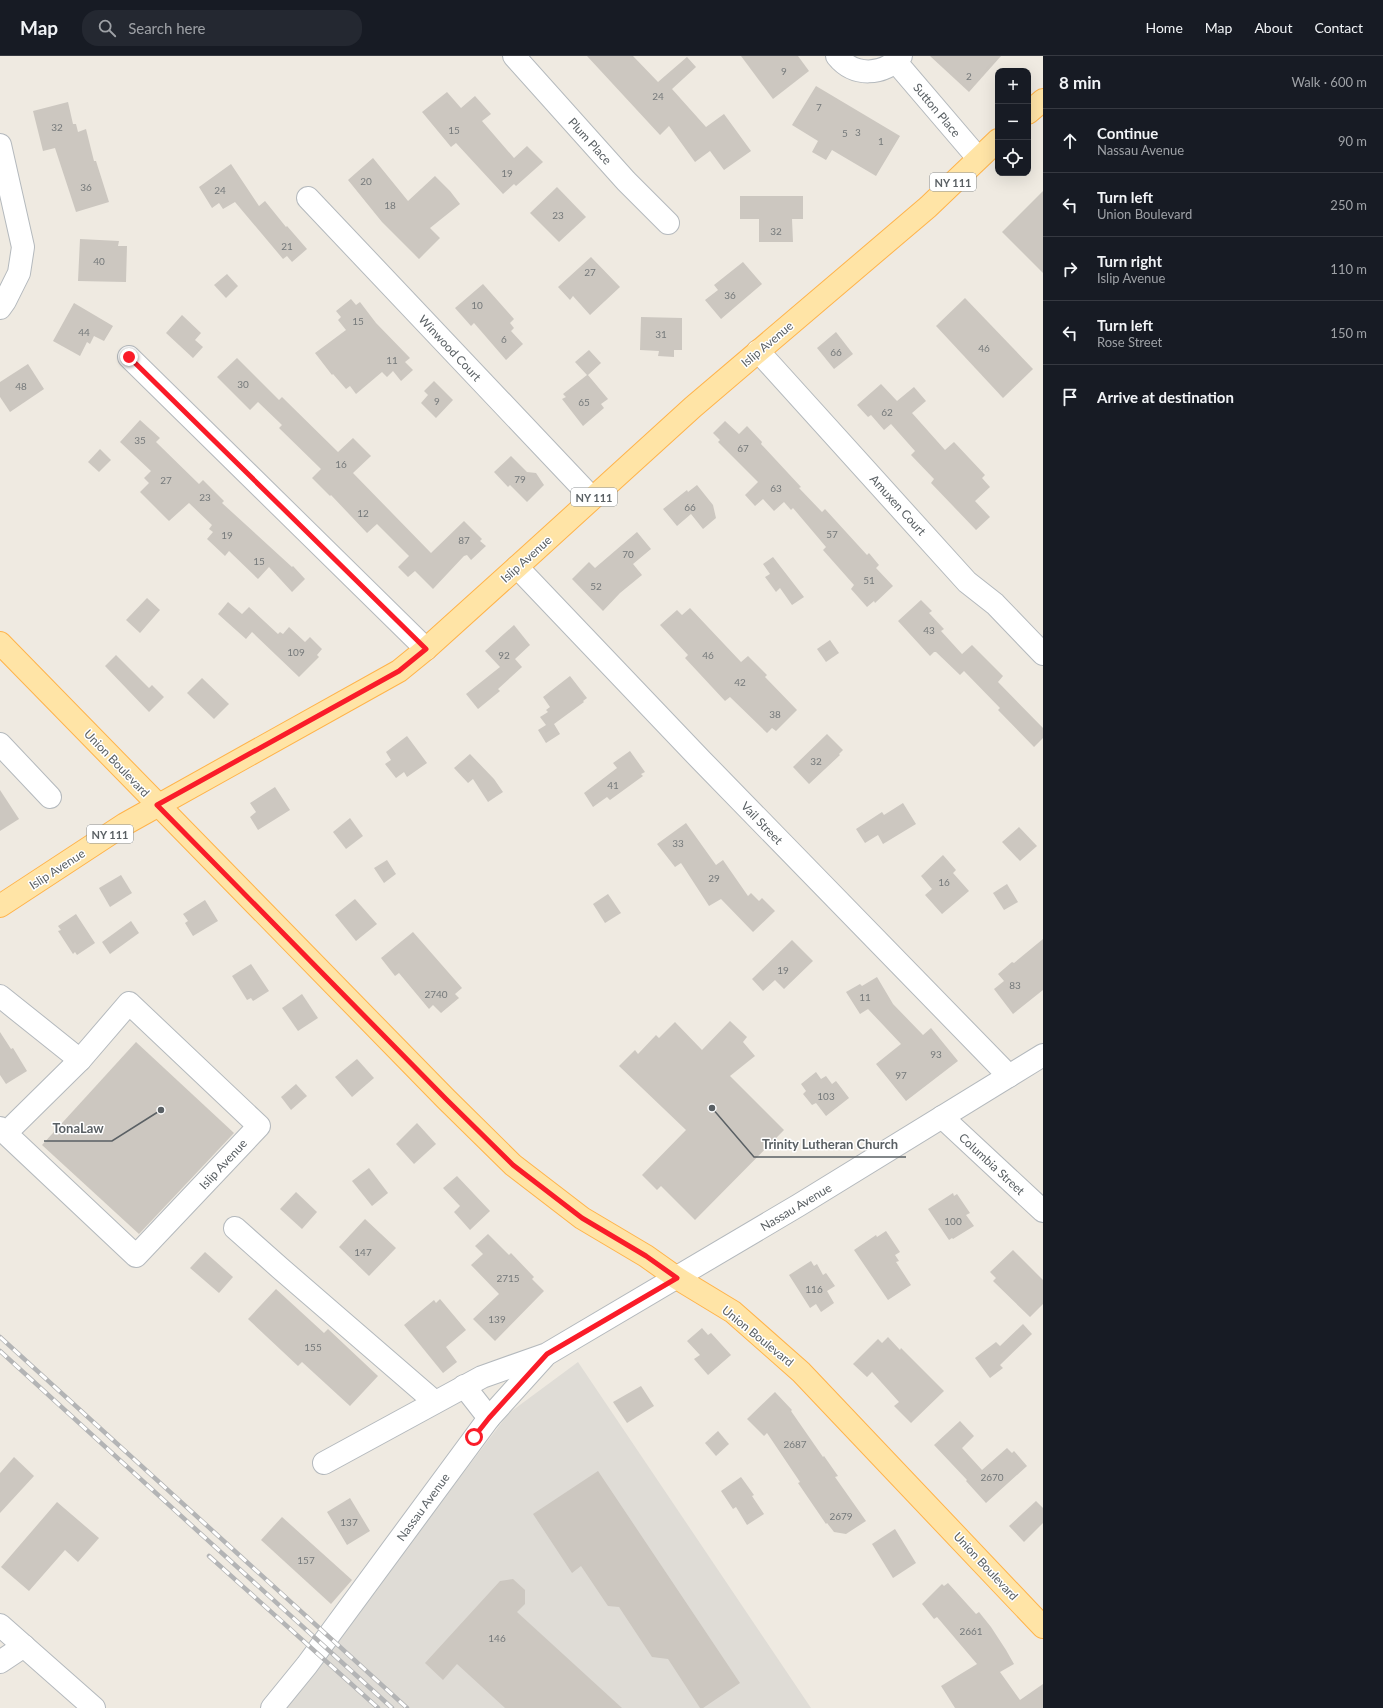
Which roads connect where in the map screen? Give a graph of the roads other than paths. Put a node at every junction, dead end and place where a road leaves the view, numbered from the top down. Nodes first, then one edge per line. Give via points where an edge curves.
1 (514, 56) edge
2 (837, 56) edge
3 (899, 59) edge
4 (1043, 100) edge
5 (1031, 110) edge
6 (995, 143) edge
7 (0, 145) edge
8 (978, 158) junction
9 (308, 198) dead end
10 (668, 223) dead end
11 (0, 308) edge
12 (758, 351) junction
13 (129, 357) dead end
14 (592, 498) junction
15 (517, 568) junction
16 (0, 643) edge
17 (426, 649) junction
18 (1043, 654) edge
19 (0, 744) edge
20 (50, 797) dead end
21 (157, 805) junction
22 (0, 906) edge
23 (0, 996) edge
24 (1043, 1055) edge
25 (80, 1060) junction
26 (1009, 1076) junction
27 (942, 1117) junction
28 (3, 1131) edge
29 (1043, 1211) edge
30 (235, 1228) dead end
31 (677, 1278) junction
32 (547, 1354) junction
33 (464, 1386) junction
34 (435, 1402) junction
35 (489, 1418) junction
36 (324, 1463) dead end
37 (0, 1625) edge
38 (1043, 1627) edge
39 (24, 1646) junction
40 (0, 1662) edge
41 (94, 1708) edge
42 (272, 1708) edge

1 - 10 street, Plum Place via 626,181
2 - 3 street, Sutton Place via 844,64 864,71 881,71
3 - 8 street, Sutton Place
4 - 5 main road
6 - 8 main road, Islip Avenue / NY 111
7 - 11 street via 23,247 19,273 6,302
8 - 12 main road, Islip Avenue / NY 111 via 928,207
9 - 14 street, Winwood Court
12 - 14 main road, Islip Avenue / NY 111
12 - 18 street, Amuxen Court via 967,582 995,604
13 - 17 street
14 - 15 main road, Islip Avenue / NY 111
15 - 17 main road, Islip Avenue / NY 111
15 - 26 street, Vail Street
16 - 21 main road, Union Boulevard
17 - 21 main road, Islip Avenue / NY 111 via 399,671
19 - 20 street
21 - 22 main road, Islip Avenue / NY 111
21 - 31 main road, Union Boulevard via 513,1165 582,1218 646,1256
23 - 25 street
24 - 26 street, Nassau Avenue
25 - 28 street
25 - 28 street, Islip Avenue via 129,1003 259,1126 136,1256
26 - 27 street, Nassau Avenue
27 - 29 street, Columbia Street
27 - 31 street, Nassau Avenue via 800,1206
30 - 34 street
31 - 32 street, Nassau Avenue
31 - 38 main road, Union Boulevard via 733,1312 801,1372
32 - 33 street, Nassau Avenue
32 - 35 street, Nassau Avenue
33 - 34 street, Nassau Avenue
33 - 35 street
34 - 36 street, Nassau Avenue
35 - 42 street, Nassau Avenue via 307,1665
37 - 39 street
39 - 40 street
39 - 41 street

